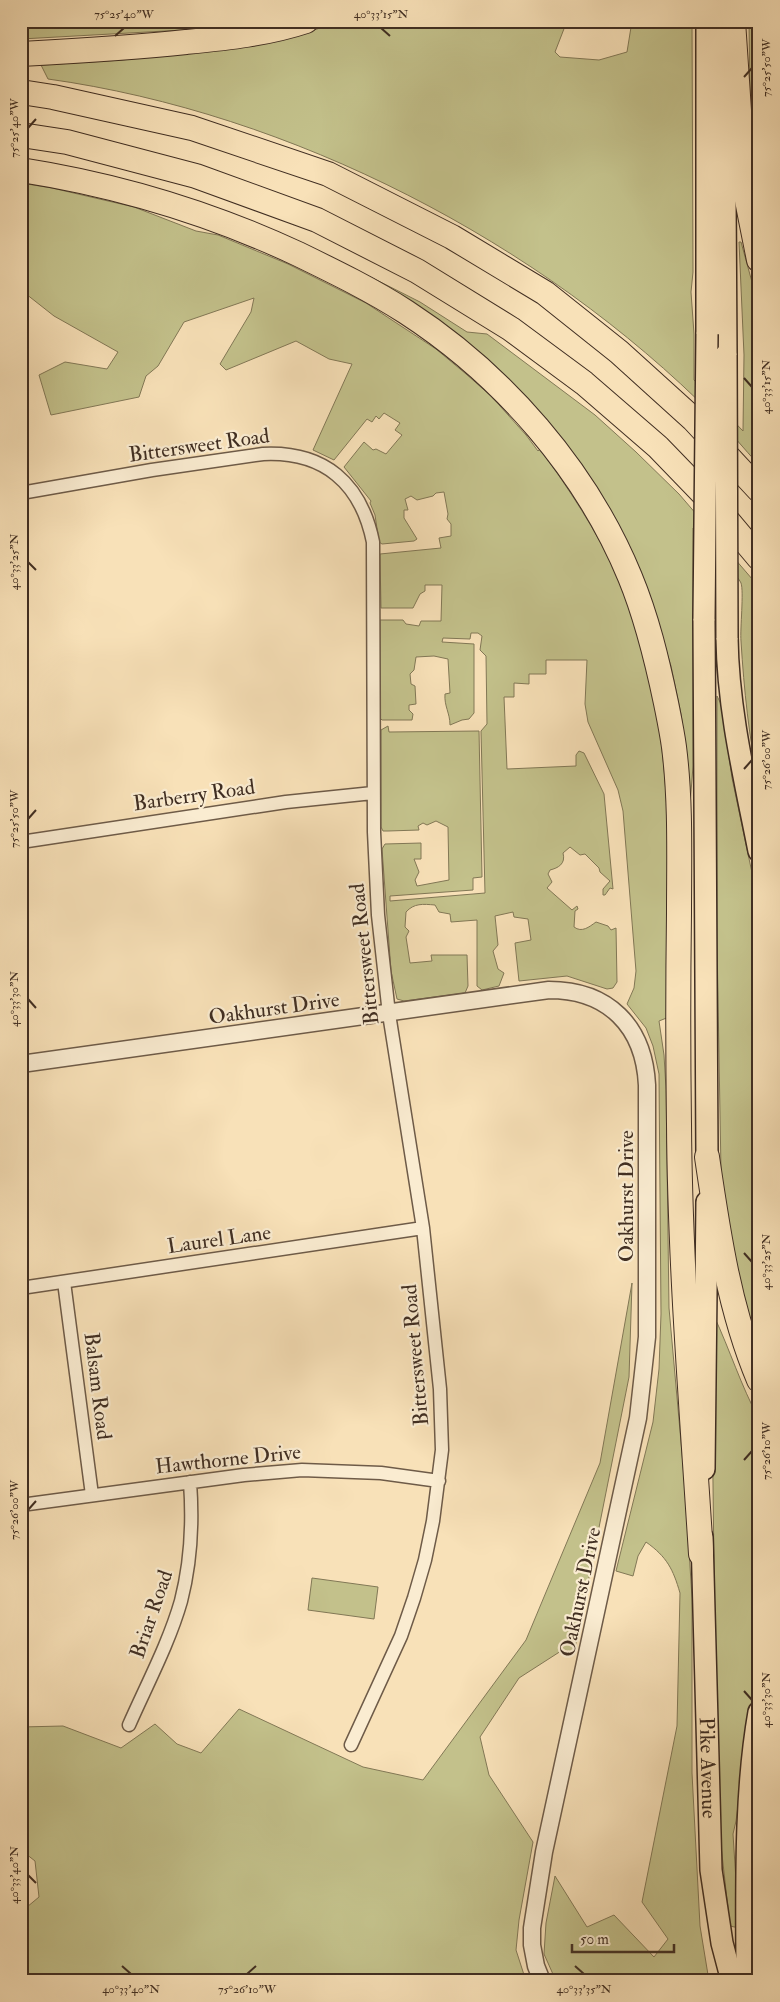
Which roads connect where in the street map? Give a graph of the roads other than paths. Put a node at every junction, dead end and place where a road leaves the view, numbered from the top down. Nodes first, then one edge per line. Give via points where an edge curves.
1 (306, 21) edge
2 (707, 21) edge
3 (724, 21) edge
4 (733, 21) edge
5 (21, 54) edge
6 (21, 92) edge
7 (21, 135) edge
8 (21, 170) edge
9 (759, 260) edge
10 (759, 490) edge
11 (21, 493) edge
12 (759, 558) edge
13 (373, 793) junction
14 (21, 842) edge
15 (759, 851) edge
16 (389, 1014) junction
17 (21, 1064) edge
18 (707, 1157) junction
19 (423, 1228) junction
20 (64, 1282) junction
21 (21, 1288) edge
22 (759, 1380) edge
23 (439, 1481) junction
24 (190, 1482) junction
25 (92, 1495) junction
26 (21, 1506) edge
27 (701, 1554) junction
28 (759, 1712) edge
29 (129, 1725) dead end
30 (351, 1745) dead end
31 (747, 1942) junction
32 (759, 1969) edge
33 (542, 1981) edge
34 (732, 1981) edge
35 (747, 1981) edge

1 - 5 highway via 226,38
2 - 18 main road, Pike Avenue, bridge via 704,619
3 - 15 main road, bridge via 728,667 735,731
4 - 9 highway via 744,186
6 - 10 highway via 201,131 328,174 452,237 545,293 619,352 692,419
7 - 12 highway via 66,142 196,176 318,220 417,271 511,329 584,384 658,447 717,508
8 - 27 highway via 123,191 223,223 335,272 407,313 474,363 532,422 582,488 623,561 657,656 674,746 679,840 681,1239
11 - 13 street, Bittersweet Road via 263,454 297,455 332,472 355,494 365,512 372,542
13 - 14 street, Barberry Road
13 - 16 street, Bittersweet Road via 377,907
16 - 17 street, Oakhurst Drive
16 - 19 street, Bittersweet Road
16 - 33 street, Oakhurst Drive via 549,990 574,992 598,1000 625,1021 636,1036 646,1066 648,1200 644,1378 543,1862 532,1928 532,1945
18 - 22 highway via 725,1267 740,1327
18 - 27 main road, Pike Avenue via 706,1422
19 - 20 street, Laurel Lane
19 - 23 street, Bittersweet Road via 440,1389 442,1450
20 - 21 street, Laurel Lane
20 - 25 street, Balsam Road
23 - 24 street, Hawthorne Drive via 380,1473 302,1470
23 - 30 street, Bittersweet Road via 425,1560 414,1598 401,1636
24 - 25 street, Hawthorne Drive
24 - 29 street, Briar Road via 191,1538 180,1602
25 - 26 street, Hawthorne Drive
27 - 34 main road, Pike Avenue via 711,1870 722,1943
28 - 31 main road, Pike Avenue via 749,1801
31 - 32 main road
31 - 35 main road, Pike Avenue

